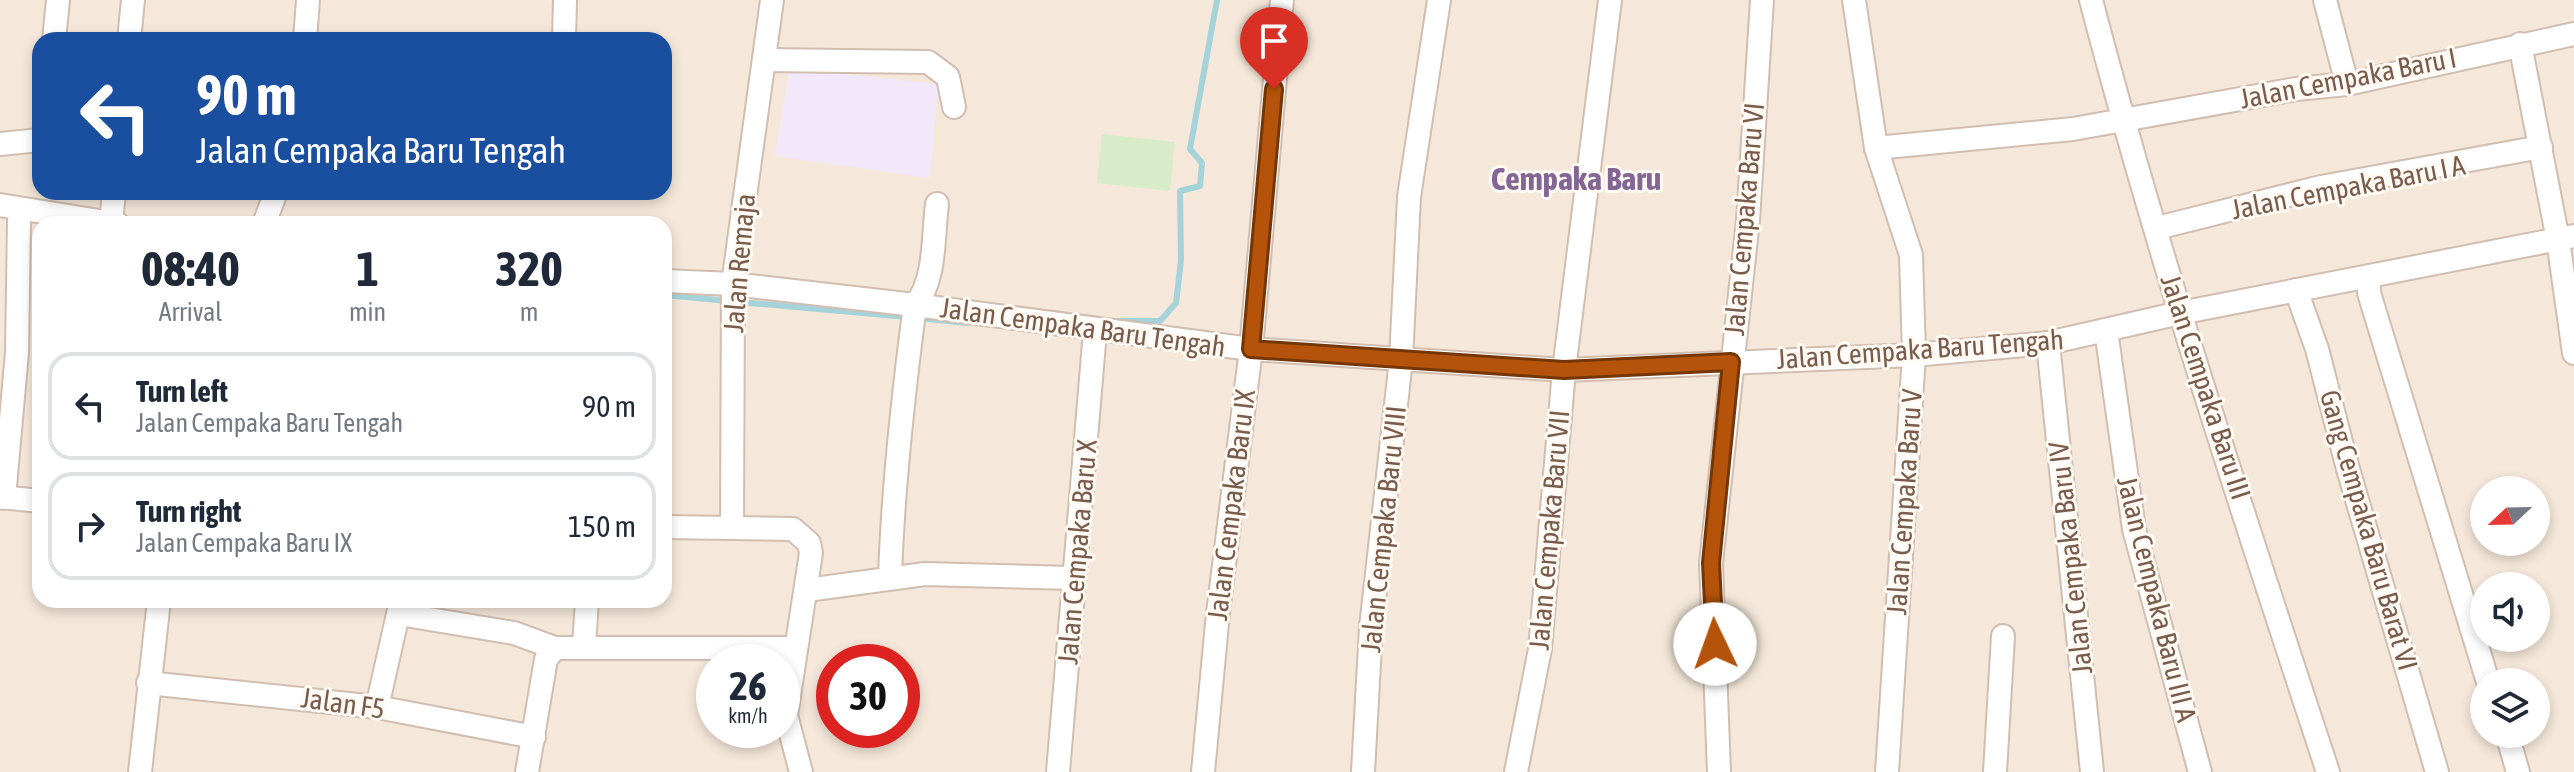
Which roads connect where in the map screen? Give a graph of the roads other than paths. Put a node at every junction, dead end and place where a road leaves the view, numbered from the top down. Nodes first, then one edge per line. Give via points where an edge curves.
1 (58, 0) edge
2 (133, 0) edge
3 (308, 0) edge
4 (565, 0) edge
5 (772, 0) edge
6 (1282, 0) edge
7 (1439, 0) edge
8 (1610, 0) edge
9 (1762, 0) edge
10 (1854, 0) edge
11 (2091, 0) edge
12 (2325, 0) edge
13 (55, 32) edge
14 (130, 32) edge
15 (306, 32) edge
16 (564, 32) edge
17 (2574, 34) edge
18 (2520, 44) junction
19 (764, 60) junction
20 (2347, 84) junction
21 (954, 107) dead end
22 (2123, 121) junction
23 (32, 141) edge
24 (0, 144) edge
25 (2541, 147) junction
26 (1876, 148) junction
27 (937, 204) dead end
28 (0, 205) edge
29 (68, 216) edge
30 (20, 222) edge
31 (2157, 228) junction
32 (2566, 238) edge
33 (2369, 277) junction
34 (672, 283) edge
35 (2296, 290) junction
36 (732, 298) junction
37 (2180, 313) junction
38 (914, 316) junction
39 (1089, 330) junction
40 (2106, 330) junction
41 (2048, 343) junction
42 (1251, 349) junction
43 (2574, 353) edge
44 (1914, 355) junction
45 (1401, 360) junction
46 (1731, 362) junction
47 (1564, 370) junction
48 (2, 497) edge
49 (32, 500) edge
50 (672, 527) edge
51 (732, 528) junction
52 (890, 577) junction
53 (1072, 578) junction
54 (807, 590) junction
55 (158, 608) edge
56 (400, 608) edge
57 (404, 608) edge
58 (586, 608) edge
59 (2003, 636) dead end
60 (797, 644) edge
61 (584, 646) junction
62 (696, 647) edge
63 (555, 648) junction
64 (2484, 668) edge
65 (148, 683) junction
66 (377, 707) junction
67 (534, 737) junction
68 (795, 748) edge
69 (2511, 748) edge
70 (140, 772) edge
71 (527, 772) edge
72 (801, 772) edge
73 (1058, 772) edge
74 (1203, 772) edge
75 (1363, 772) edge
76 (1516, 772) edge
77 (1719, 772) edge
78 (1887, 772) edge
79 (1995, 772) edge
80 (2092, 772) edge
81 (2200, 772) edge
82 (2328, 772) edge
83 (2437, 772) edge
84 (2518, 772) edge

1 - 13 street
2 - 14 street
3 - 15 street
4 - 16 street
5 - 19 street, Jalan Remaja
6 - 42 street, Jalan Cempaka Baru IX
7 - 45 street, Jalan Cempaka Baru VIII via 1409,197
8 - 47 street, Jalan Cempaka Baru VII
9 - 46 street, Jalan Cempaka Baru VI via 1748,220
10 - 26 street, Jalan Cempaka Baru V
11 - 22 street, Jalan Cempaka Baru III
12 - 20 street
17 - 18 street, Jalan Cempaka Baru I
18 - 20 street, Jalan Cempaka Baru I
18 - 25 street
19 - 21 street via 928,62 948,77
19 - 36 street, Jalan Remaja
20 - 22 street, Jalan Cempaka Baru I
22 - 26 street, Jalan Cempaka Baru I
22 - 31 street, Jalan Cempaka Baru III
23 - 24 street
25 - 31 street, Jalan Cempaka Baru I A via 2321,187
25 - 32 street
26 - 44 street, Jalan Cempaka Baru V via 1911,255
27 - 38 street via 928,277
28 - 29 street
30 - 48 street via 17,352
31 - 37 street, Jalan Cempaka Baru III
32 - 33 street, Jalan Cempaka Baru Tengah
32 - 43 street
33 - 35 street, Jalan Cempaka Baru Tengah
33 - 64 street via 2369,293
34 - 36 street, Jalan Cempaka Baru Tengah
35 - 37 street, Jalan Cempaka Baru Tengah
35 - 83 street, Gang Cempaka Baru Barat VI
36 - 38 street, Jalan Cempaka Baru Tengah
36 - 51 street, Jalan Remaja
37 - 40 street, Jalan Cempaka Baru Tengah
37 - 82 street, Jalan Cempaka Baru III
38 - 39 street, Jalan Cempaka Baru Tengah
38 - 52 street via 893,484
39 - 42 street, Jalan Cempaka Baru Tengah
39 - 53 street, Jalan Cempaka Baru X
40 - 41 street, Jalan Cempaka Baru Tengah
40 - 81 street, Jalan Cempaka Baru III A via 2134,529
41 - 44 street, Jalan Cempaka Baru Tengah
41 - 80 street, Jalan Cempaka Baru IV
42 - 45 street, Jalan Cempaka Baru Tengah
42 - 74 street, Jalan Cempaka Baru IX
44 - 46 street, Jalan Cempaka Baru Tengah
44 - 78 street, Jalan Cempaka Baru V
45 - 47 street, Jalan Cempaka Baru Tengah
45 - 75 street, Jalan Cempaka Baru VIII via 1371,627
46 - 47 street, Jalan Cempaka Baru Tengah
46 - 77 street, Jalan Cempaka Baru VI via 1711,563
47 - 76 street, Jalan Cempaka Baru VII via 1540,649
48 - 49 street
50 - 51 street
51 - 54 street via 793,529 802,535 811,553
52 - 53 street
52 - 54 street
53 - 73 street, Jalan Cempaka Baru X
54 - 60 street
55 - 65 street
56 - 66 street
57 - 63 street
58 - 61 street
59 - 79 street
61 - 62 street
61 - 63 street
63 - 67 street via 546,659
65 - 66 street, Jalan F5
65 - 70 street
66 - 67 street, Jalan F5
67 - 71 street
68 - 72 street
69 - 84 street

